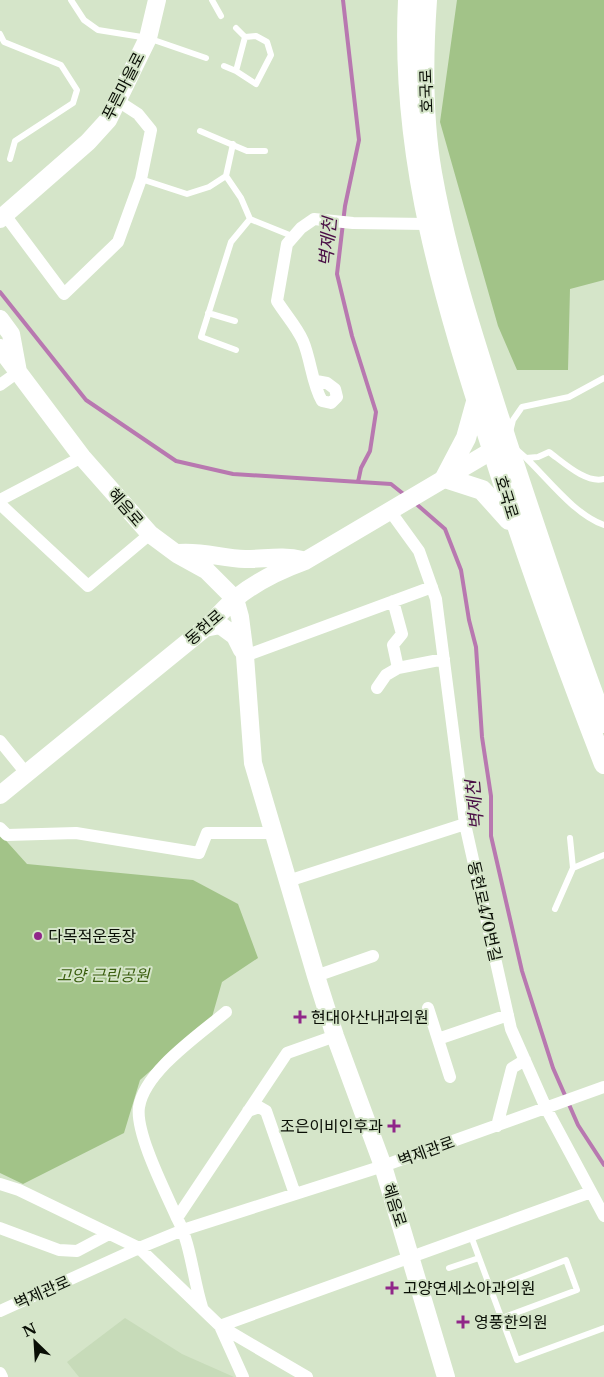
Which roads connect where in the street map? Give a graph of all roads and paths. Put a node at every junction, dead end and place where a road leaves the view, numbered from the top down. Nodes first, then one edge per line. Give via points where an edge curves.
1 (71, 0) edge
2 (157, 0) edge
3 (212, 0) edge
4 (408, 0) edge
5 (427, 0) edge
6 (221, 16) dead end
7 (236, 28) dead end
8 (0, 34) edge
9 (245, 37) junction
10 (148, 38) junction
11 (2, 43) edge
12 (206, 58) dead end
13 (224, 66) dead end
14 (236, 71) junction
15 (118, 101) junction
16 (200, 131) dead end
17 (233, 144) junction
18 (265, 151) dead end
19 (10, 159) dead end
20 (226, 176) junction
21 (141, 179) junction
22 (2, 218) edge
23 (250, 219) junction
24 (427, 224) junction
25 (292, 236) junction
26 (208, 313) junction
27 (0, 319) edge
28 (235, 321) dead end
29 (0, 348) edge
30 (236, 350) dead end
31 (18, 372) junction
32 (604, 378) edge
33 (316, 380) dead end
34 (0, 385) edge
35 (476, 402) junction
36 (500, 446) junction
37 (82, 457) junction
38 (526, 458) junction
39 (445, 478) junction
40 (604, 479) edge
41 (0, 502) edge
42 (394, 508) junction
43 (604, 525) edge
44 (517, 529) junction
45 (150, 534) junction
46 (177, 554) junction
47 (305, 561) junction
48 (432, 587) junction
49 (235, 599) junction
50 (393, 601) junction
51 (205, 628) junction
52 (245, 656) junction
53 (444, 660) junction
54 (398, 668) junction
55 (377, 688) dead end
56 (604, 723) edge
57 (0, 741) edge
58 (604, 764) edge
59 (26, 773) junction
60 (0, 795) edge
61 (465, 824) junction
62 (0, 828) edge
63 (274, 832) junction
64 (570, 838) dead end
65 (604, 855) edge
66 (573, 868) junction
67 (288, 881) junction
68 (556, 909) dead end
69 (374, 956) dead end
70 (316, 976) junction
71 (428, 1008) dead end
72 (226, 1012) dead end
73 (508, 1015) junction
74 (335, 1036) junction
75 (438, 1039) junction
76 (525, 1060) junction
77 (450, 1078) dead end
78 (604, 1086) edge
79 (551, 1106) junction
80 (248, 1111) junction
81 (496, 1126) junction
82 (382, 1166) junction
83 (0, 1184) edge
84 (591, 1192) junction
85 (295, 1194) junction
86 (604, 1216) edge
87 (180, 1224) junction
88 (0, 1228) edge
89 (108, 1234) junction
90 (471, 1236) junction
91 (139, 1248) junction
92 (411, 1257) junction
93 (479, 1258) junction
94 (449, 1268) dead end
95 (491, 1289) junction
96 (202, 1307) junction
97 (0, 1311) edge
98 (502, 1318) junction
99 (220, 1326) junction
100 (604, 1328) edge
101 (0, 1373) edge
102 (2, 1377) edge
103 (243, 1377) edge
104 (307, 1377) edge
105 (446, 1377) edge

1 - 10 lane via 84,20 98,30
2 - 10 main road, 푸른마을로
3 - 6 lane
4 - 24 main road, 호국로 via 406,43 414,158
5 - 36 main road, 호국로 via 425,72 432,173
7 - 9 lane
8 - 11 lane
9 - 14 lane
9 - 14 lane via 256,36 267,42 271,55 256,84
10 - 12 lane
10 - 15 main road, 푸른마을로
11 - 19 lane via 61,65 77,90 74,102 15,141
13 - 14 lane
15 - 21 street via 138,114 150,130
15 - 22 main road, 푸른마을로 via 108,120 88,142
16 - 17 lane
17 - 18 lane via 247,151
17 - 20 lane
20 - 21 lane via 209,187 187,194
20 - 23 lane
21 - 22 street via 118,242 64,294
23 - 25 lane
23 - 26 lane via 231,242
24 - 25 street via 314,219
24 - 35 main road, 호국로
25 - 33 street via 287,244 277,301 302,340
26 - 28 lane
26 - 30 lane via 201,337
27 - 31 main road via 11,334
29 - 31 main road, 혜음로
31 - 34 street
31 - 37 main road, 혜음로
32 - 36 lane via 569,397 522,407
35 - 36 main road, 호국로
35 - 39 main road via 466,438
36 - 38 lane, 호국로
36 - 39 main road
36 - 44 main road, 호국로
36 - 56 main road, 호국로 via 531,518
37 - 41 street
37 - 45 main road, 혜음로
38 - 40 lane, 호국로 via 549,452 586,476
38 - 43 lane via 578,510
39 - 42 main road, 동헌로
39 - 44 main road via 482,490
41 - 45 street via 88,586
42 - 47 main road, 동헌로
42 - 48 street, 동헌로470번길 via 419,551
44 - 58 main road, 호국로
45 - 46 main road, 혜음로
46 - 47 main road via 194,552 243,558 286,556
46 - 49 main road, 혜음로 via 206,570
47 - 49 main road, 동헌로 via 280,570
48 - 50 street
48 - 53 street, 동헌로470번길
49 - 51 main road, 동헌로
49 - 52 main road, 혜음로
50 - 52 street
50 - 54 street via 402,634 393,645
51 - 52 main road via 220,625 235,636
51 - 59 main road, 동헌로
52 - 63 main road, 혜음로 via 253,763
53 - 54 street
53 - 61 street, 동헌로470번길
54 - 55 street via 386,675
57 - 59 street
59 - 60 main road, 동헌로
61 - 67 street
61 - 73 street, 동헌로470번길
62 - 63 street via 7,835 76,833 200,853 207,833
63 - 67 main road, 혜음로
64 - 66 lane
65 - 66 lane
66 - 68 lane
67 - 70 main road, 혜음로
69 - 70 street
70 - 74 main road, 혜음로
71 - 75 street
72 - 87 street via 160,1070 146,1088 139,1108 142,1134
73 - 75 street
73 - 76 street, 동헌로470번길
74 - 80 street via 287,1054
74 - 82 main road, 혜음로
75 - 77 street
76 - 79 street, 동헌로470번길
76 - 81 street via 512,1068
78 - 79 street, 벽제관로
79 - 81 street, 벽제관로
79 - 84 street, 동헌로470번길
80 - 85 street via 259,1108 266,1111
80 - 87 street
81 - 82 street, 벽제관로
82 - 85 street, 벽제관로
82 - 92 main road, 혜음로
83 - 89 street via 19,1190
84 - 86 street, 동헌로470번길
84 - 90 street
85 - 87 street, 벽제관로
87 - 91 street, 벽제관로
87 - 96 street
88 - 89 street, 벽제관로 via 59,1250 77,1251
89 - 91 street
90 - 92 street
90 - 93 lane
91 - 96 street
91 - 97 street, 벽제관로
92 - 99 street
92 - 105 main road, 혜음로
93 - 94 lane
93 - 95 lane
95 - 98 lane
95 - 98 lane via 566,1260 577,1290
96 - 99 street
98 - 100 lane via 517,1360
99 - 103 street
99 - 104 street
101 - 102 street

